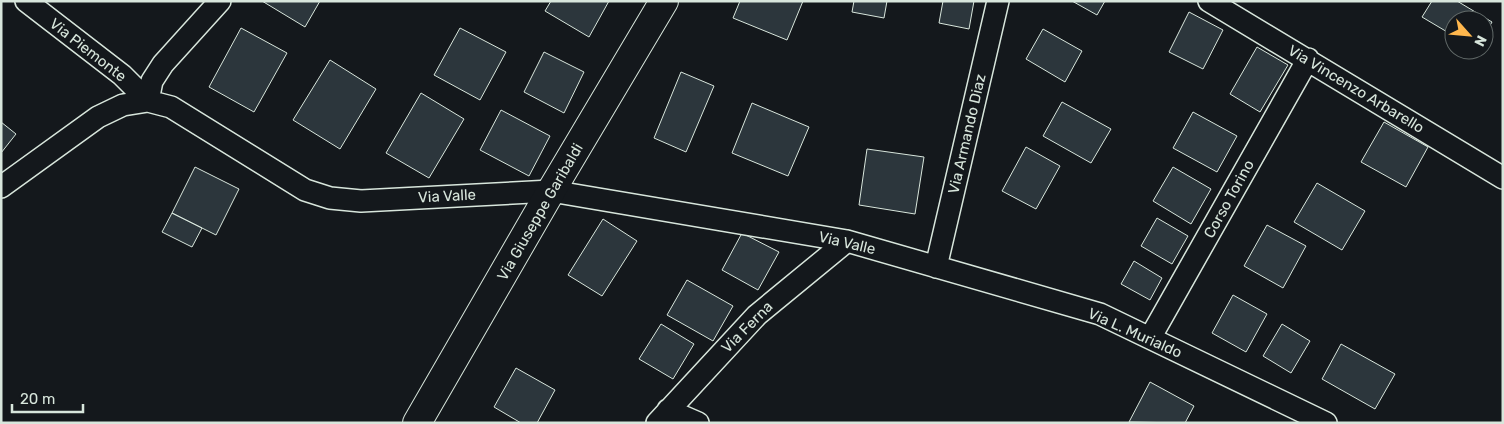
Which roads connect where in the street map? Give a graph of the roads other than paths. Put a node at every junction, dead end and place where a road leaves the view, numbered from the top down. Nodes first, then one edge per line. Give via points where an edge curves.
1 (26, 1) edge
2 (220, 1) edge
3 (664, 1) edge
4 (998, 1) edge
5 (1209, 1) edge
6 (1308, 59) junction
7 (148, 101) junction
8 (1503, 178) edge
9 (1, 187) edge
10 (552, 191) junction
11 (847, 241) junction
12 (936, 267) junction
13 (1150, 338) junction
14 (662, 416) edge
15 (417, 423) edge
16 (698, 423) edge
17 (1326, 423) edge

1 - 7 street, Via Piemonte via 122,75
2 - 7 street via 163,64 152,80
3 - 10 street, Via Giuseppe Garibaldi
4 - 12 street, Via Armando Diaz
5 - 6 street, Via Vincenzo Arbarello
6 - 8 street, Via Vincenzo Arbarello
6 - 13 street, Corso Torino
7 - 9 street, Via Valle via 123,106 98,117
7 - 10 street, Via Valle via 171,107 305,190 330,198 361,201
10 - 11 street, Via Valle
10 - 15 street, Via Giuseppe Garibaldi
11 - 12 street, Via Valle
11 - 14 street, Via Ferna via 757,314
12 - 13 street, Via L. Murialdo via 1100,314
13 - 17 street, Via L. Murialdo
14 - 16 street

